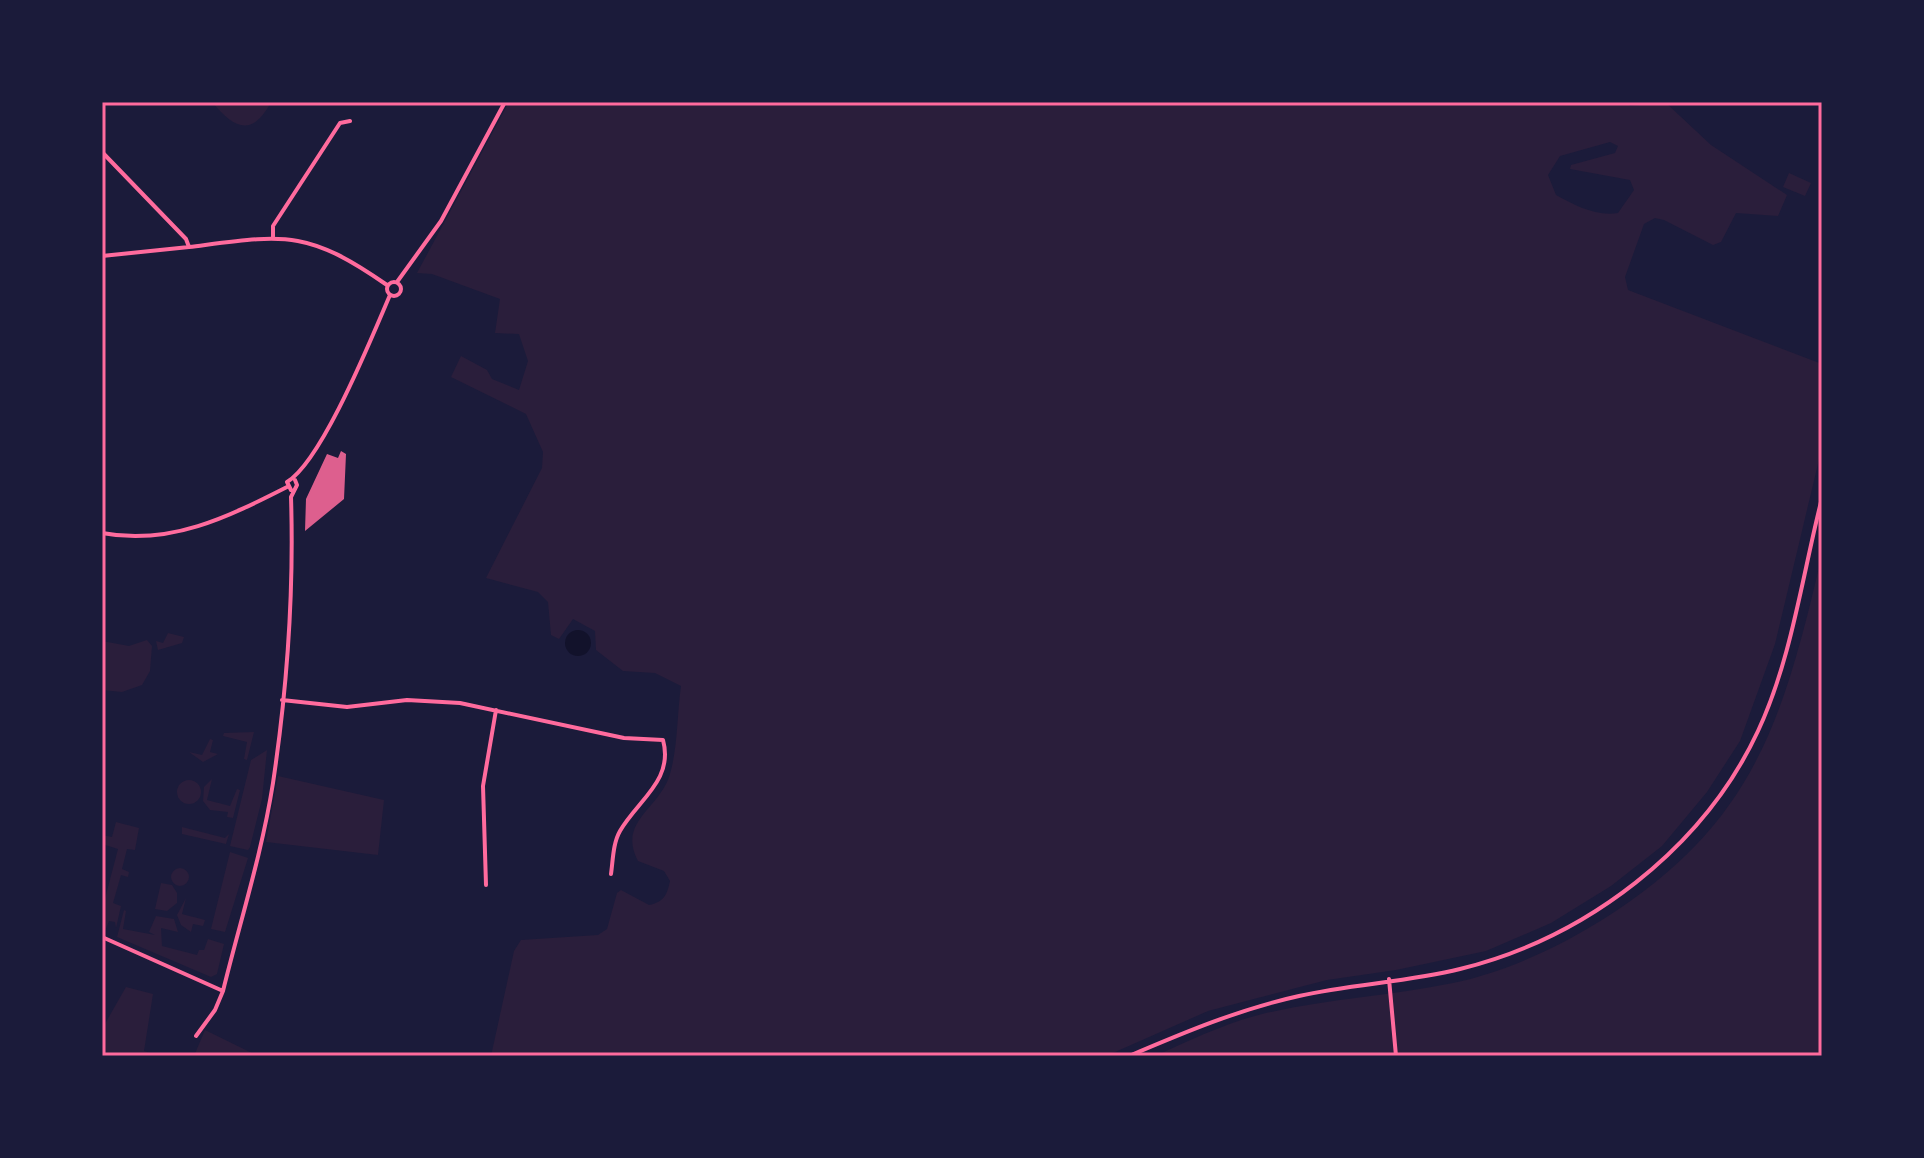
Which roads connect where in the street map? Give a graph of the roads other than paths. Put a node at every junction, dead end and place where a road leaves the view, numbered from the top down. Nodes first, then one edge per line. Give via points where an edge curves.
1 (505, 102) edge
2 (350, 121) dead end
3 (102, 152) edge
4 (273, 236) junction
5 (189, 247) junction
6 (102, 256) edge
7 (397, 282) junction
8 (387, 285) junction
9 (390, 295) junction
10 (289, 488) junction
11 (1822, 498) edge
12 (102, 533) edge
13 (282, 700) junction
14 (496, 710) junction
15 (611, 874) dead end
16 (486, 885) dead end
17 (102, 937) edge
18 (1389, 979) junction
19 (223, 991) junction
20 (196, 1036) dead end
21 (1129, 1056) edge
22 (1396, 1056) edge

1 - 7 street via 441,221
2 - 4 street via 340,123 273,226
3 - 5 street
4 - 5 street
4 - 8 street via 320,245
5 - 6 street
7 - 8 street
7 - 9 street via 400,291
8 - 9 street
9 - 10 street via 330,422 295,480 297,485
10 - 12 street via 177,533
10 - 13 street via 292,604
11 - 18 street via 1792,626 1763,717 1734,775 1696,826 1649,871 1564,929 1481,964
13 - 14 street via 347,707 425,699
13 - 19 street via 264,829
14 - 15 street via 624,738 663,740 665,766 618,834
14 - 16 street via 483,786
17 - 19 street
18 - 21 street via 1251,1008
18 - 22 street
19 - 20 street

